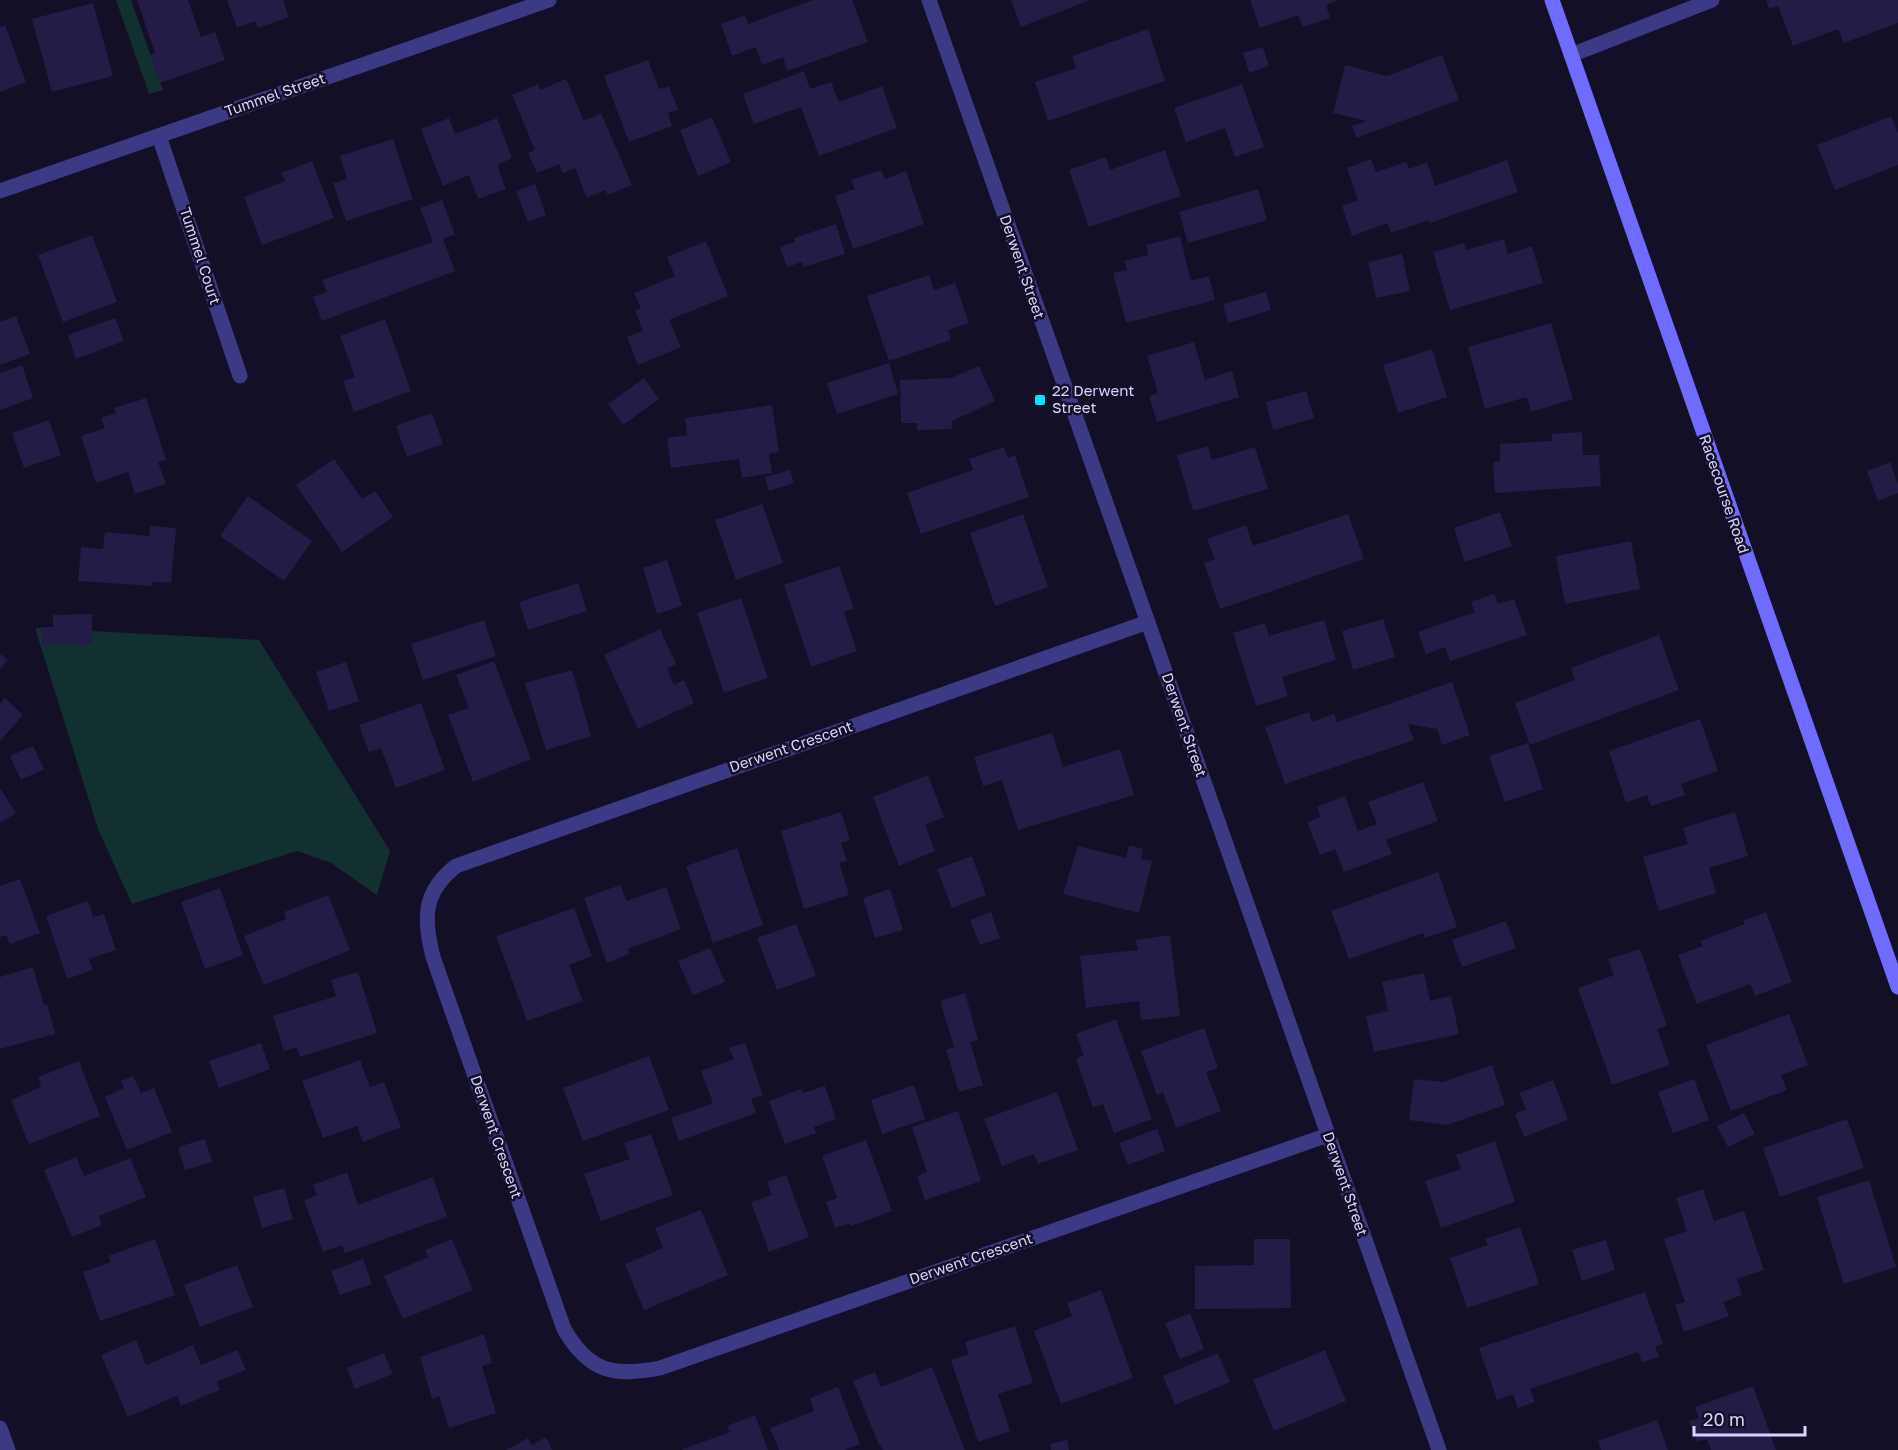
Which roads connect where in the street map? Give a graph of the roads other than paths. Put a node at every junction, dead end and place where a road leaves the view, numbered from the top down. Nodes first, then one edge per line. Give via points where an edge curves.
1 (549, 0) edge
2 (929, 0) edge
3 (1552, 0) edge
4 (1712, 0) edge
5 (1571, 55) junction
6 (159, 136) junction
7 (0, 191) edge
8 (240, 376) dead end
9 (1148, 622) junction
10 (1898, 987) edge
11 (1328, 1136) junction
12 (0, 1428) edge
13 (8, 1450) edge
14 (1439, 1450) edge

1 - 6 street, Tummel Street
2 - 9 street, Derwent Street
3 - 5 street, Racecourse Road
4 - 5 street
5 - 10 street, Racecourse Road
6 - 7 street, Tummel Street
6 - 8 street, Tummel Court
9 - 11 street, Derwent Street
9 - 11 street, Derwent Crescent via 456,866 442,877 426,915 437,968 564,1329 575,1348 591,1362 611,1371 636,1373 660,1368
11 - 14 street, Derwent Street
12 - 13 street

